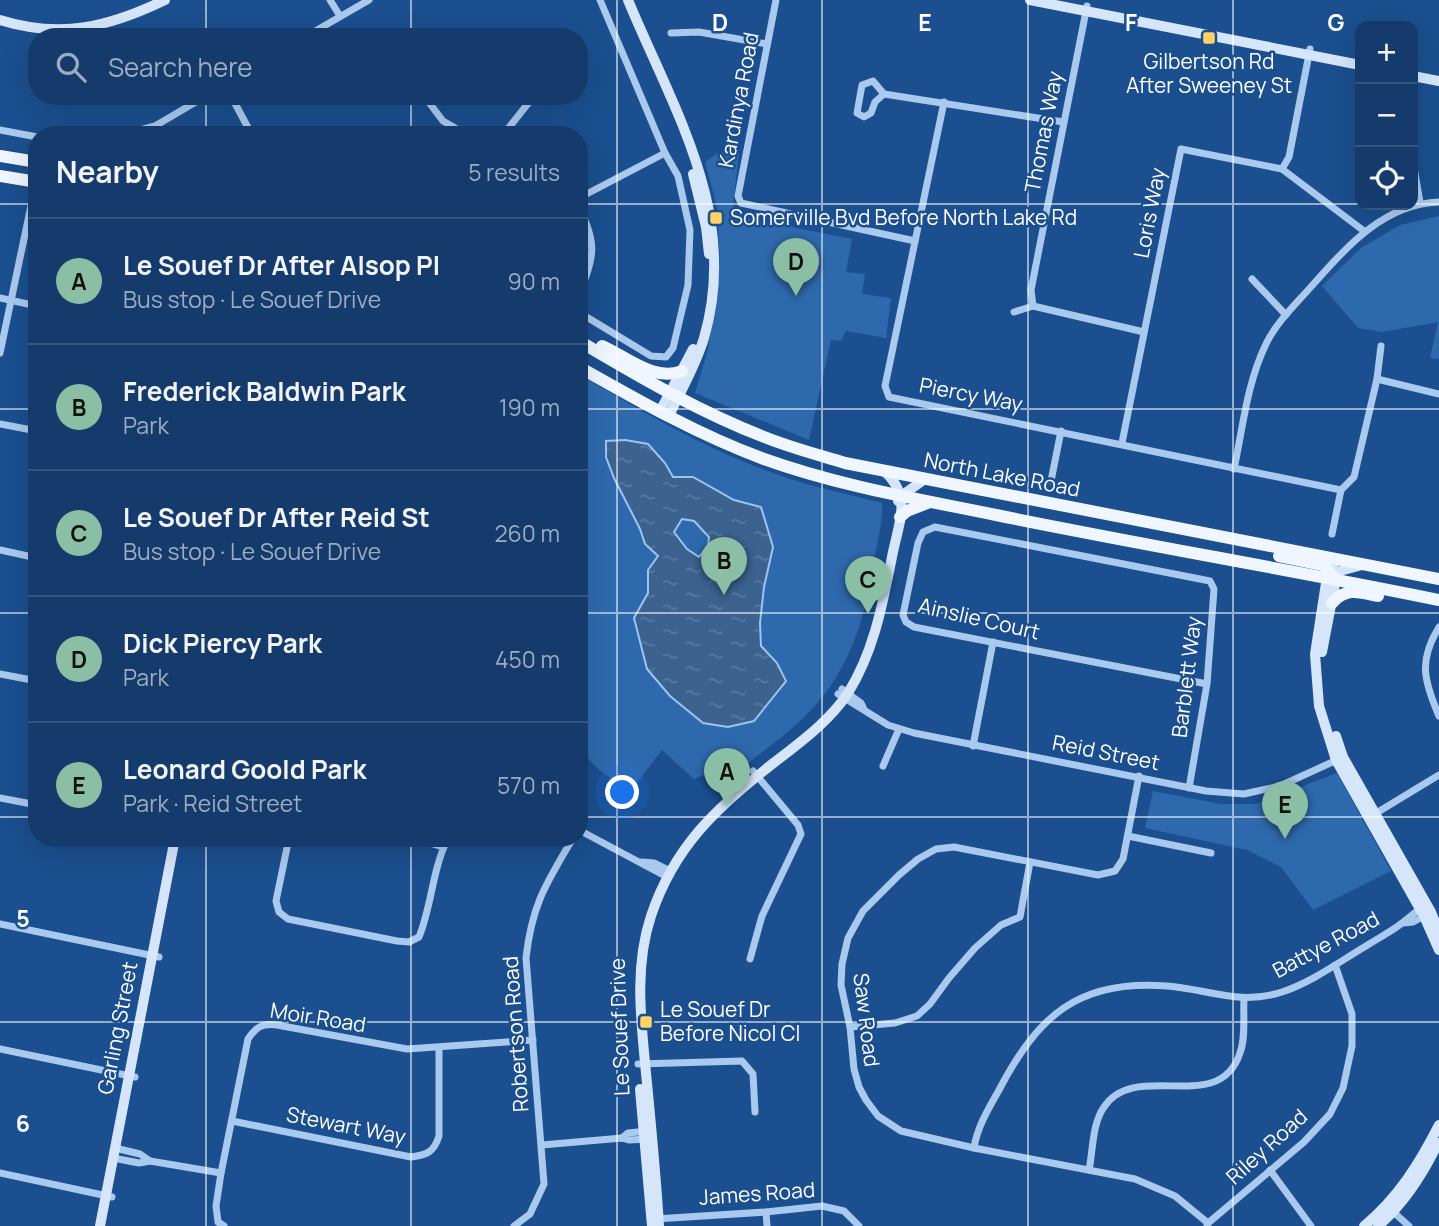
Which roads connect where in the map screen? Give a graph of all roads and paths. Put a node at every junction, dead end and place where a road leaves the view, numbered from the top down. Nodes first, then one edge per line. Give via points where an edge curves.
1 (165, 0) edge
2 (330, 0) edge
3 (369, 0) edge
4 (600, 0) edge
5 (621, 0) edge
6 (628, 0) edge
7 (776, 0) edge
8 (1030, 0) edge
9 (1060, 0) edge
10 (1073, 4) edge
11 (1087, 8) junction
12 (340, 16) junction
13 (0, 20) edge
14 (39, 28) edge
15 (89, 28) edge
16 (320, 28) edge
17 (671, 33) dead end
18 (767, 44) junction
19 (1310, 52) junction
20 (1355, 58) edge
21 (1355, 64) edge
22 (1418, 70) edge
23 (1439, 75) edge
24 (1418, 77) edge
25 (1439, 81) edge
26 (884, 94) junction
27 (944, 102) junction
28 (191, 105) edge
29 (236, 105) edge
30 (431, 105) edge
31 (527, 105) edge
32 (1063, 122) junction
33 (155, 126) edge
34 (247, 126) edge
35 (452, 126) edge
36 (510, 126) edge
37 (0, 130) edge
38 (28, 136) edge
39 (665, 153) junction
40 (0, 156) edge
41 (28, 161) edge
42 (1282, 169) junction
43 (0, 176) edge
44 (28, 181) edge
45 (1418, 191) edge
46 (588, 193) edge
47 (1420, 202) junction
48 (1439, 202) edge
49 (28, 218) edge
50 (588, 226) edge
51 (1364, 231) junction
52 (915, 241) junction
53 (588, 272) edge
54 (1252, 279) dead end
55 (0, 298) edge
56 (10, 300) junction
57 (28, 304) edge
58 (1034, 306) junction
59 (1014, 312) dead end
60 (1286, 315) junction
61 (588, 316) edge
62 (1144, 332) junction
63 (588, 343) edge
64 (588, 344) edge
65 (1381, 346) dead end
66 (0, 353) edge
67 (682, 371) junction
68 (588, 372) edge
69 (1377, 379) junction
70 (1439, 394) edge
71 (674, 396) junction
72 (664, 414) junction
73 (0, 424) edge
74 (28, 429) edge
75 (1061, 431) junction
76 (1122, 443) junction
77 (1234, 469) junction
78 (883, 470) junction
79 (925, 479) junction
80 (1051, 481) dead end
81 (1341, 490) junction
82 (901, 495) junction
83 (930, 502) junction
84 (900, 517) junction
85 (1332, 534) dead end
86 (1237, 540) junction
87 (0, 550) edge
88 (28, 556) edge
89 (1338, 559) junction
90 (1365, 564) junction
91 (1330, 576) junction
92 (1200, 577) joint
93 (1439, 579) edge
94 (1420, 596) junction
95 (1439, 600) edge
96 (1332, 603) junction
97 (1439, 627) edge
98 (993, 642) junction
99 (0, 674) edge
100 (28, 679) edge
101 (1207, 684) junction
102 (843, 693) junction
103 (1439, 716) edge
104 (899, 729) junction
105 (973, 746) junction
106 (1340, 759) junction
107 (883, 766) dead end
108 (755, 773) junction
109 (1439, 775) edge
110 (1139, 776) junction
111 (1189, 788) junction
112 (0, 798) edge
113 (28, 803) edge
114 (1373, 815) junction
115 (588, 835) edge
116 (1128, 836) junction
117 (173, 847) edge
118 (179, 847) edge
119 (287, 847) edge
120 (443, 847) edge
121 (568, 847) edge
122 (1211, 853) dead end
123 (1030, 862) junction
124 (665, 873) junction
125 (1426, 911) junction
126 (0, 924) edge
127 (1439, 932) edge
128 (1439, 950) edge
129 (155, 956) junction
130 (750, 959) dead end
131 (1335, 965) junction
132 (1244, 999) junction
133 (850, 1027) junction
134 (533, 1040) junction
135 (439, 1048) junction
136 (0, 1049) edge
137 (642, 1064) junction
138 (132, 1076) junction
139 (755, 1112) dead end
140 (232, 1121) junction
141 (1439, 1125) edge
142 (648, 1135) junction
143 (1439, 1140) edge
144 (542, 1145) junction
145 (974, 1148) junction
146 (117, 1154) junction
147 (1089, 1170) junction
148 (1270, 1170) junction
149 (0, 1173) edge
150 (220, 1173) junction
151 (109, 1196) junction
152 (1391, 1209) junction
153 (766, 1212) junction
154 (655, 1223) edge
155 (221, 1224) edge
156 (1206, 1224) edge
157 (100, 1226) edge
158 (107, 1226) edge
159 (514, 1226) edge
160 (767, 1226) edge
161 (859, 1226) edge
162 (1311, 1226) edge
163 (1364, 1226) edge
164 (1378, 1226) edge
165 (1409, 1226) edge

1 - 15 street via 129,17
2 - 12 street
3 - 12 street
4 - 39 street
5 - 67 street via 687,154 706,227 707,295 695,344
6 - 71 street via 689,143 714,231 714,287 705,335
7 - 18 street, Kardinya Road
8 - 10 street
9 - 10 street
10 - 11 street
11 - 19 street
11 - 32 street, Thomas Way
12 - 16 street
13 - 14 street
17 - 18 street via 699,32
18 - 52 street, Kardinya Road via 738,196 741,203
19 - 20 street
19 - 21 street
19 - 42 street via 1289,157
22 - 23 street
24 - 25 street
26 - 26 street via 871,113 864,117 857,113 862,85 873,81
26 - 27 street
27 - 32 street
27 - 52 street, Piercy Way
28 - 33 street
29 - 34 street
30 - 35 street
31 - 36 street
32 - 58 street, Thomas Way via 1031,290
37 - 38 street
39 - 46 street
39 - 61 street via 678,176 690,230 688,285 673,348 666,357 651,356
40 - 41 main road
42 - 51 street, Loris Way
42 - 62 street, Loris Way via 1181,149
43 - 44 main road
45 - 47 street
47 - 48 street
47 - 51 street
49 - 56 street
50 - 53 street via 593,259
51 - 60 street
52 - 75 street, Piercy Way via 884,386 889,397
54 - 60 street
55 - 56 street
56 - 57 street
56 - 66 street
58 - 59 street
58 - 62 street
60 - 77 street via 1267,342 1252,378
62 - 76 street, Loris Way
63 - 67 main road via 656,373
64 - 71 main road, North Lake Road
65 - 69 street
67 - 71 street
68 - 72 main road, North Lake Road
69 - 70 street
69 - 81 street via 1354,477
71 - 72 street
71 - 78 main road, North Lake Road via 769,439
72 - 82 main road, North Lake Road via 764,459
73 - 74 street
75 - 76 street, Piercy Way
75 - 80 street
76 - 77 street, Piercy Way
77 - 81 street, Piercy Way
78 - 79 main road, North Lake Road
78 - 82 street
79 - 82 street
79 - 86 main road, North Lake Road
81 - 85 street
82 - 83 main road, North Lake Road
82 - 84 street, Le Souef Drive
82 - 102 street, Le Souef Drive via 871,625
83 - 84 main road
83 - 91 main road, North Lake Road
84 - 102 street, Le Souef Drive via 876,629 864,661
86 - 89 main road, North Lake Road
86 - 91 main road via 1259,552 1323,565
87 - 88 street
89 - 90 main road, North Lake Road
89 - 91 street
90 - 91 street
90 - 93 main road, North Lake Road
91 - 94 main road, North Lake Road
91 - 96 street
91 - 106 street via 1315,654 1320,706
92 - 98 street, Ainslie Court via 935,527 923,532 903,615 906,622
92 - 101 street, Barblett Way via 1214,589
94 - 95 main road, North Lake Road
94 - 96 main road via 1350,592 1339,594
96 - 106 street via 1321,654 1325,705
97 - 103 street via 1428,645 1425,665
98 - 101 street, Ainslie Court
98 - 105 street
99 - 100 street
101 - 111 street, Barblett Way
102 - 104 street, Reid Street
102 - 108 street, Le Souef Drive via 800,743
104 - 105 street, Reid Street
104 - 107 street
105 - 110 street, Reid Street
106 - 111 street, Reid Street via 1280,786 1244,794
106 - 114 street
108 - 124 street, Le Souef Drive via 706,821
108 - 130 street via 799,825 801,834 762,916
109 - 114 street
110 - 111 street, Reid Street
110 - 116 street, Saw Road
112 - 113 street
114 - 125 street
115 - 124 street
116 - 122 street
116 - 123 street, Saw Road via 1124,859 1115,871 1098,875
117 - 129 street, Garling Street
118 - 129 street, Garling Street
119 - 120 street via 276,901 279,912 288,919 409,942 419,937 425,923
121 - 134 street, Robertson Road via 540,894 530,925 526,958
123 - 133 street via 1020,917 1001,925 975,948 917,1016
123 - 133 street, Saw Road via 954,847 936,849 899,875 863,911 848,938 841,985
124 - 137 street, Le Souef Drive via 642,954
125 - 127 street
125 - 128 street
125 - 131 street, Battye Road
126 - 129 street
129 - 138 street, Garling Street
131 - 132 street, Battye Road via 1281,992
131 - 148 street, Riley Road via 1352,1014 1352,1046 1343,1088 1330,1114
132 - 145 street, Battye Road via 1142,985 1097,992 1073,1003 1049,1018 1025,1045 981,1125
132 - 147 street via 1241,1053 1231,1070 1213,1083 1146,1086 1114,1096 1097,1121
133 - 145 street, Saw Road via 853,1069 878,1116 901,1131
134 - 135 street, Moir Road
134 - 144 street, Robertson Road
135 - 140 street, Moir Road via 407,1049 267,1024 256,1027 248,1039
135 - 140 street, Stewart Way via 439,1136 435,1149 426,1155 411,1157
136 - 138 street
137 - 139 street via 742,1061 754,1074
137 - 142 street, Le Souef Drive
138 - 146 street, Garling Street
140 - 150 street, Moir Road
141 - 152 street
142 - 144 street
142 - 154 street, Le Souef Drive
143 - 152 street via 1427,1165
144 - 159 street, Robertson Road via 544,1184 530,1214
145 - 147 street, Saw Road
146 - 150 street via 140,1154 150,1161
146 - 151 street, Garling Street
147 - 156 street, Saw Road via 1155,1186 1175,1196
148 - 156 street, Riley Road
148 - 162 street
149 - 151 street
150 - 155 street, Moir Road via 216,1206
151 - 157 street, Garling Street
151 - 158 street, Garling Street
152 - 163 street
152 - 164 street
152 - 165 street
153 - 154 street, James Road
153 - 160 street
153 - 161 street, James Road via 830,1207 844,1211

